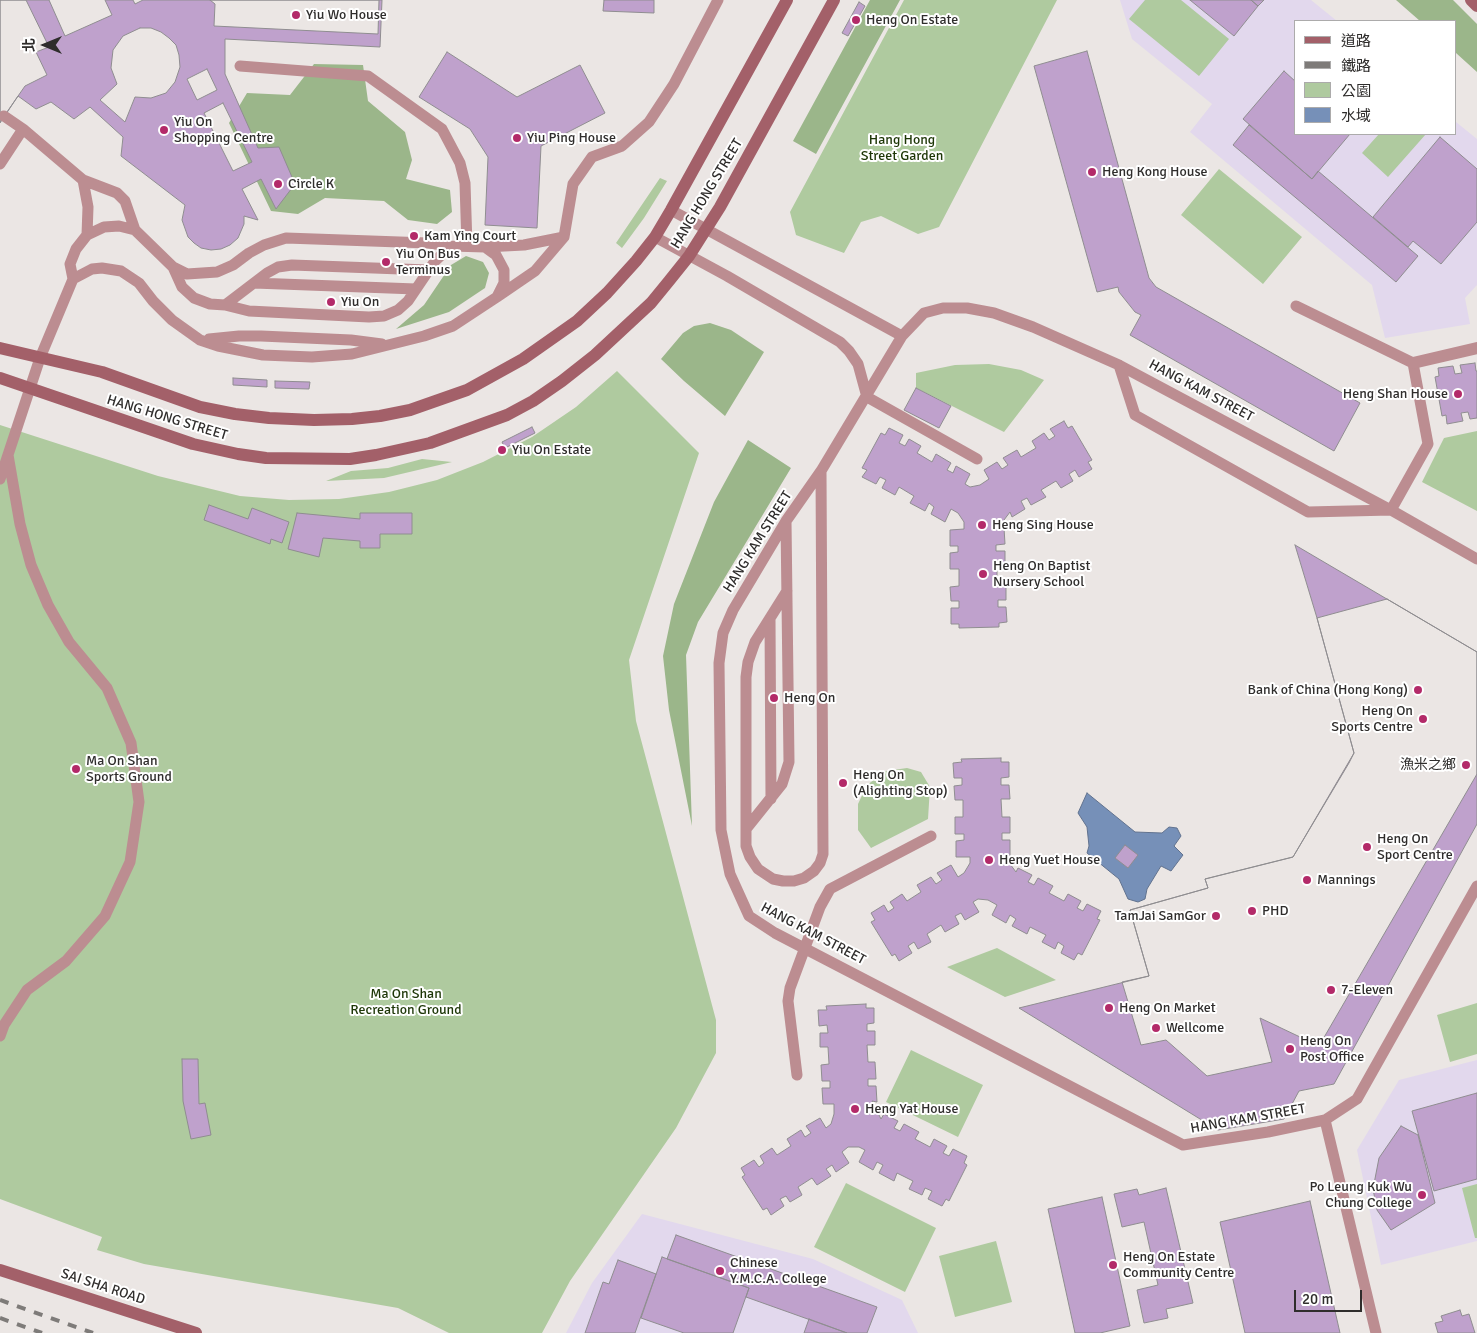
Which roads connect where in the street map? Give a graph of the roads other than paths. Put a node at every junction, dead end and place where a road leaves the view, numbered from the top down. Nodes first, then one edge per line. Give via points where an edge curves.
1 (718, 0) edge
2 (787, 0) edge
3 (834, 0) edge
4 (1471, 0) edge
5 (1477, 6) edge
6 (240, 66) dead end
7 (4, 116) dead end
8 (23, 129) junction
9 (0, 164) edge
10 (83, 180) junction
11 (671, 210) junction
12 (706, 229) junction
13 (135, 230) junction
14 (87, 235) junction
15 (564, 237) junction
16 (655, 237) junction
17 (451, 246) junction
18 (467, 246) junction
19 (485, 247) junction
20 (689, 256) junction
21 (173, 268) junction
22 (428, 270) junction
23 (73, 279) junction
24 (254, 283) junction
25 (416, 289) junction
26 (497, 297) junction
27 (225, 305) junction
28 (1296, 306) dead end
29 (902, 336) junction
30 (200, 340) junction
31 (389, 344) junction
32 (0, 348) edge
33 (1477, 348) edge
34 (40, 358) junction
35 (1414, 363) junction
36 (1120, 365) junction
37 (0, 378) edge
38 (29, 388) junction
39 (866, 397) junction
40 (8, 453) junction
41 (977, 459) dead end
42 (821, 471) junction
43 (0, 479) edge
44 (1391, 510) junction
45 (786, 521) junction
46 (1477, 559) edge
47 (787, 591) junction
48 (770, 618) junction
49 (771, 799) junction
50 (746, 829) junction
51 (931, 836) dead end
52 (1477, 886) edge
53 (805, 948) junction
54 (0, 1036) edge
55 (797, 1075) dead end
56 (1325, 1120) junction
57 (0, 1270) edge
58 (196, 1333) edge
59 (1376, 1333) edge

1 - 15 lane via 674,84 649,122 622,146 592,157 573,184
2 - 11 street, HANG HONG STREET
3 - 12 street, HANG HONG STREET
4 - 5 street
6 - 18 lane via 368,76 442,129 460,163 466,183
7 - 8 lane
8 - 9 lane
8 - 10 lane
10 - 13 lane via 117,192 125,201
10 - 14 lane via 88,207
11 - 12 lane
11 - 16 street, HANG HONG STREET
12 - 20 street, HANG HONG STREET
12 - 29 lane
13 - 14 lane via 104,226
13 - 21 lane
14 - 23 lane via 70,264
15 - 19 lane via 524,245
15 - 26 lane via 534,271
16 - 20 lane
16 - 34 street, HANG HONG STREET via 577,321 523,359 467,390 410,410 380,416 314,420 235,414 200,407 102,372
17 - 18 lane
17 - 21 lane via 286,238 264,245 217,272 187,274
17 - 22 lane
18 - 19 lane
19 - 26 lane via 496,255 504,270 504,283
20 - 38 street, HANG HONG STREET via 632,321 548,391 484,424 398,451 350,459 238,454 193,444
20 - 39 lane via 840,342 858,364
21 - 27 lane via 182,286 194,298
22 - 24 lane via 292,265 272,270
22 - 25 lane
23 - 30 lane via 92,268 121,271 139,283 172,320
23 - 34 lane
24 - 25 lane
24 - 27 lane
25 - 27 lane via 408,302 384,316 249,311
26 - 31 lane via 453,326
28 - 35 lane
29 - 36 lane, HANG KAM STREET via 924,313 943,308 967,308 994,313 1032,327
29 - 39 lane, HANG KAM STREET
30 - 31 lane via 261,336
30 - 31 lane via 262,355 312,357 352,354
32 - 34 street, HANG HONG STREET
33 - 35 street
34 - 38 lane
35 - 44 lane via 1428,444
36 - 44 lane, HANG KAM STREET
36 - 44 lane via 1135,415 1308,512
37 - 38 street, HANG HONG STREET
38 - 40 lane
39 - 41 lane
39 - 42 lane, HANG KAM STREET
40 - 43 lane
40 - 54 lane via 20,524 31,565 69,642 107,688 131,743 140,802 130,862 105,916 66,961 27,990
42 - 45 lane, HANG KAM STREET
42 - 50 lane via 824,842 820,863 804,878 794,881 773,879 758,869 750,858
44 - 46 lane, HANG KAM STREET
45 - 47 lane
45 - 53 lane, HANG KAM STREET via 733,610 723,633 719,663 721,830 730,874 749,916
47 - 48 lane
47 - 49 lane via 789,762 785,778
48 - 49 lane
48 - 50 lane via 755,642 748,662
49 - 50 lane
51 - 53 lane via 830,889
52 - 56 lane, HANG KAM STREET via 1358,1099
53 - 55 lane via 788,1001
53 - 56 lane, HANG KAM STREET via 1183,1145
56 - 59 lane, HANG KAM STREET
57 - 58 street, SAI SHA ROAD

